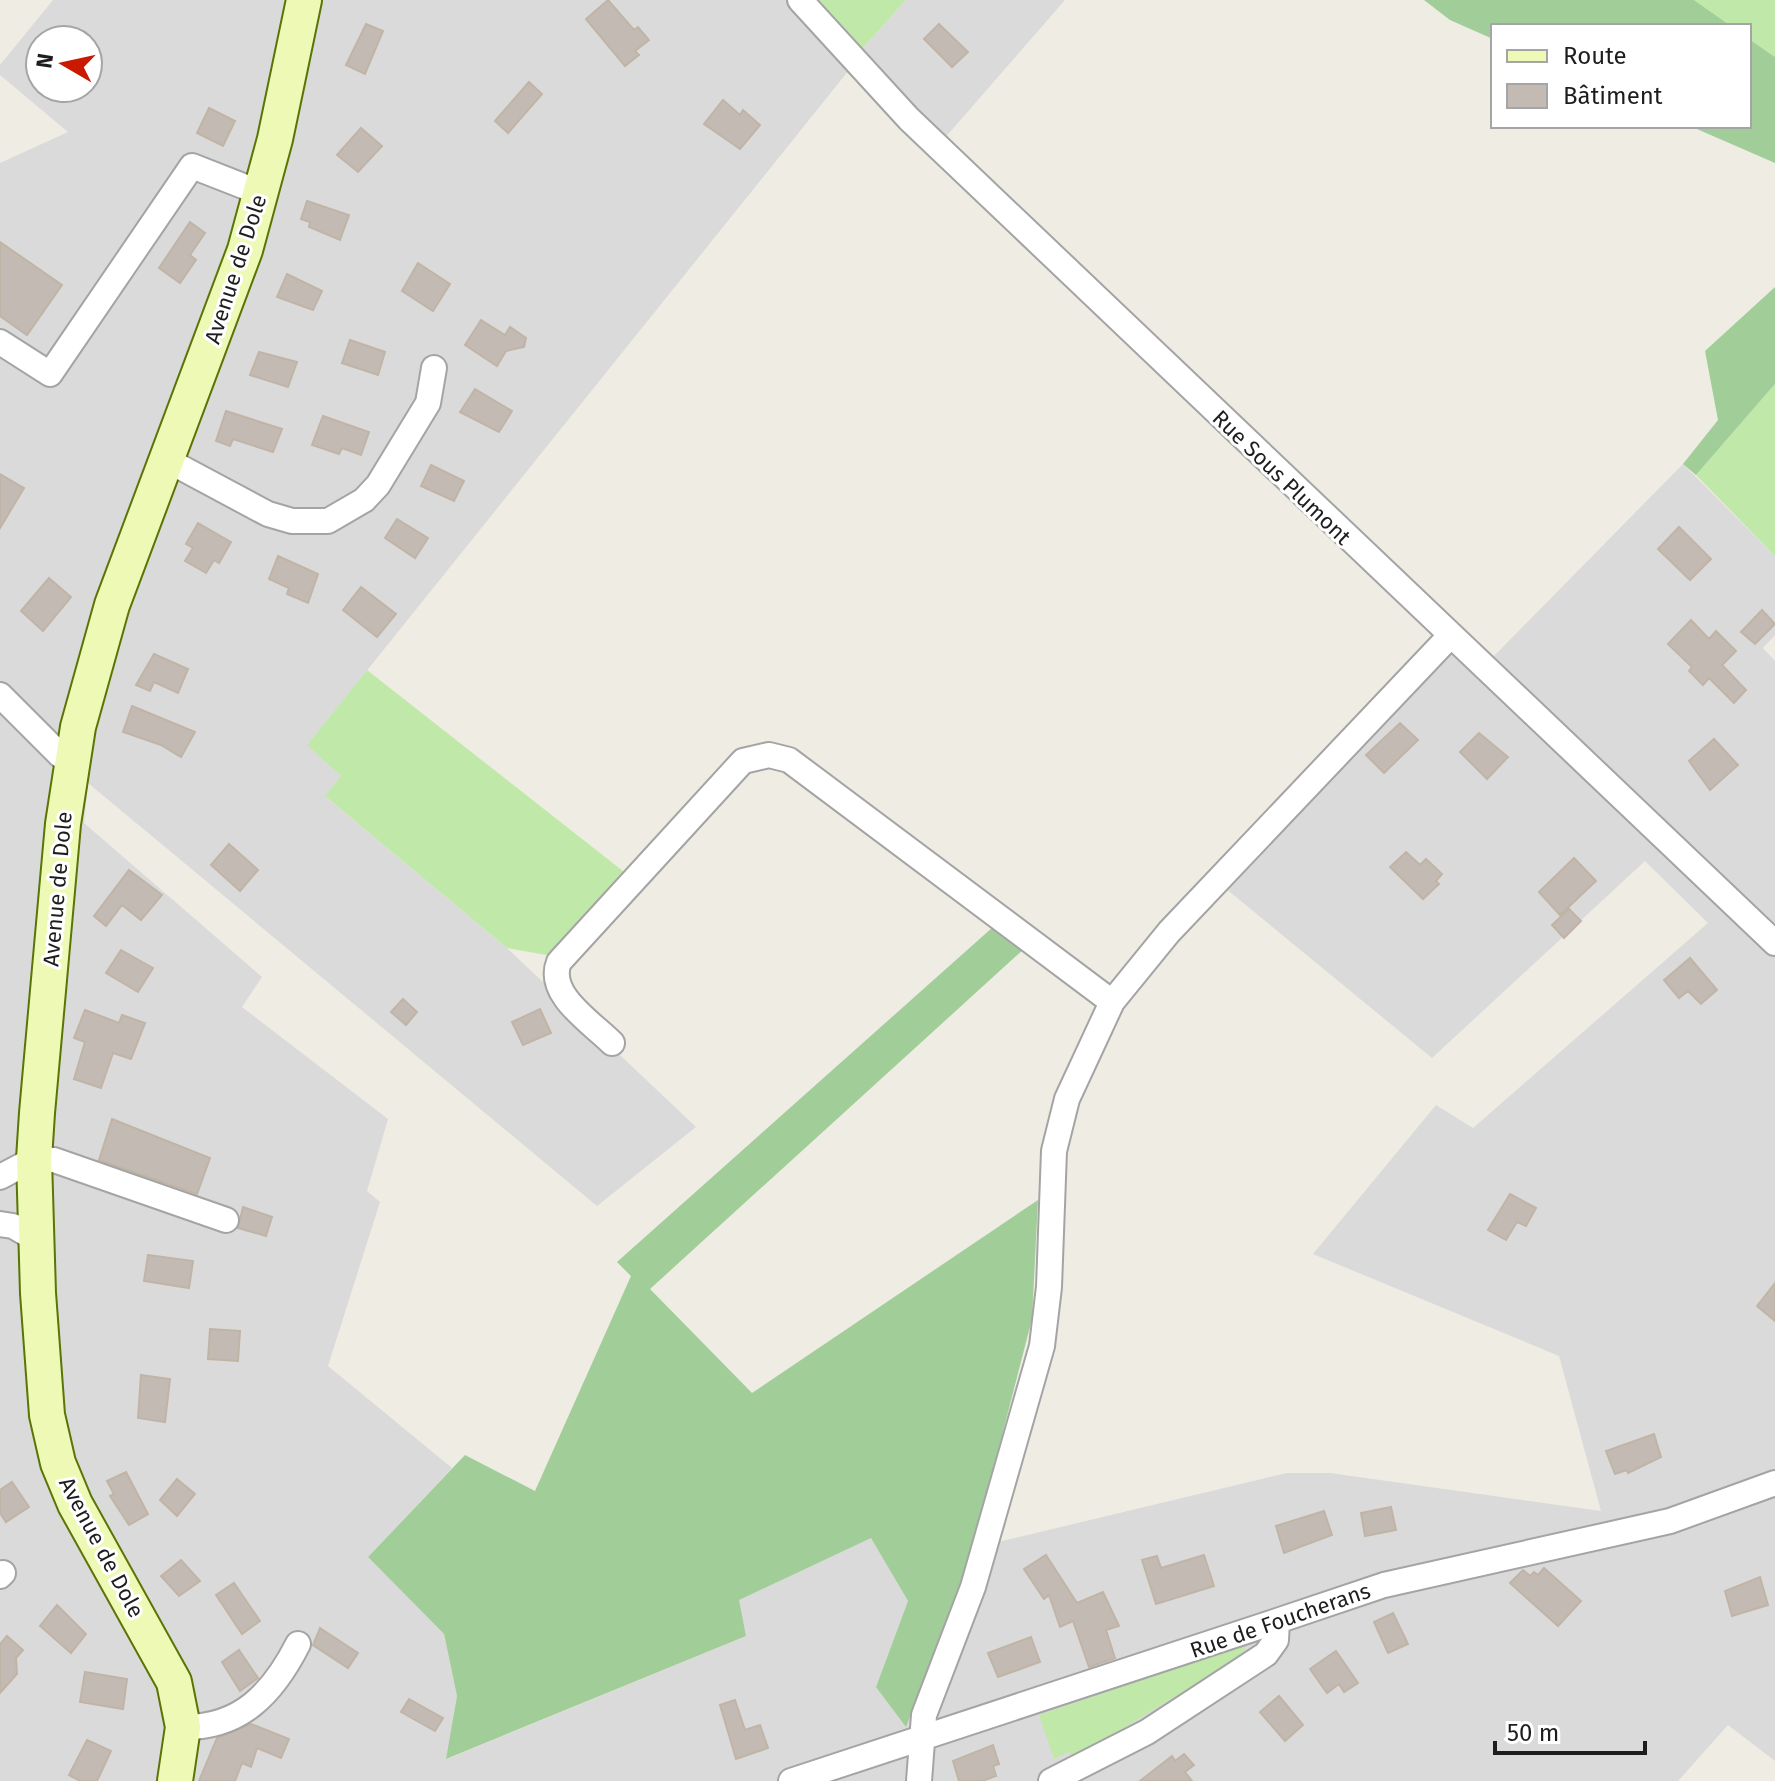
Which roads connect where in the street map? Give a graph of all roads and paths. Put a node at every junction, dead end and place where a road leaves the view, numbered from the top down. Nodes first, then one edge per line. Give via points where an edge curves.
1 (304, 0) edge
2 (800, 0) edge
3 (261, 193) junction
4 (0, 342) edge
5 (434, 368) dead end
6 (167, 460) junction
7 (1450, 636) junction
8 (0, 695) edge
9 (71, 757) junction
10 (1775, 943) edge
11 (1112, 1002) junction
12 (612, 1043) dead end
13 (34, 1159) junction
14 (0, 1177) edge
15 (226, 1220) dead end
16 (0, 1224) edge
17 (37, 1240) junction
18 (1775, 1483) edge
19 (1277, 1621) junction
20 (298, 1644) dead end
21 (183, 1727) junction
22 (922, 1736) junction
23 (175, 1781) edge
24 (791, 1781) edge
25 (919, 1781) edge
26 (1051, 1781) edge

1 - 3 main road, Avenue de Dole
2 - 7 street, Rue Sous Plumont via 909,119
3 - 4 street via 192,166 50,374
3 - 6 main road, Avenue de Dole via 232,290
5 - 6 street via 428,403 378,485 328,521 292,521 268,514
6 - 9 main road, Avenue de Dole via 112,605
7 - 10 street, Rue Sous Plumont
7 - 11 street via 1220,875
8 - 9 street via 60,755
9 - 13 main road, Avenue de Dole
11 - 12 street via 789,760 769,755 743,761 559,962 558,990
11 - 22 street via 1067,1099 1054,1151 1042,1346 973,1587 924,1715
13 - 14 street
13 - 15 street via 54,1160
13 - 17 main road, Avenue de Dole
16 - 17 street
17 - 21 main road, Avenue de Dole via 44,1386 58,1463 93,1539 166,1663 180,1699
18 - 19 street, Rue de Foucherans via 1670,1521 1384,1585
19 - 22 street, Rue de Foucherans
19 - 26 street via 1276,1640 1266,1654 1134,1739
20 - 21 street via 279,1681 236,1716 222,1724
21 - 23 main road, Avenue de Dole
22 - 24 street, Rue de Foucherans
22 - 25 street

